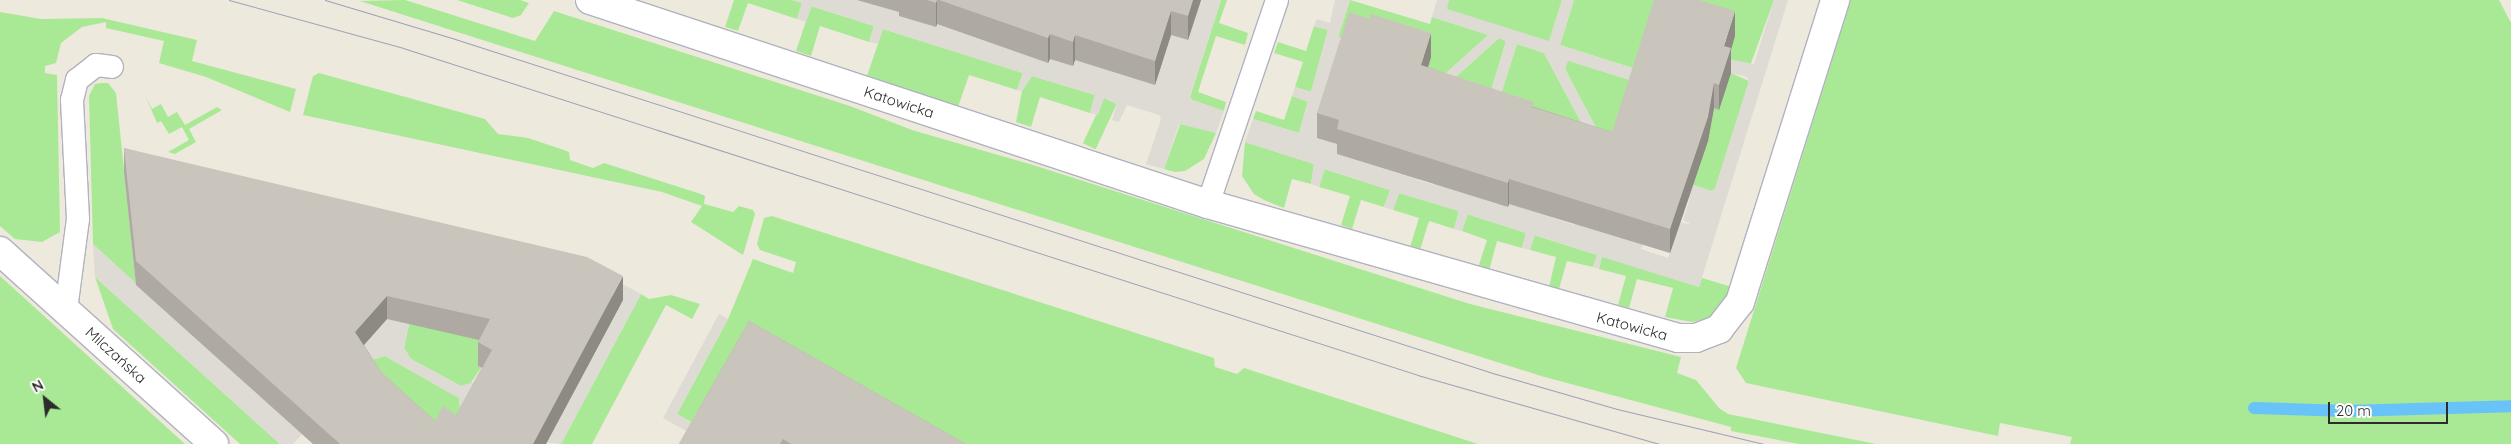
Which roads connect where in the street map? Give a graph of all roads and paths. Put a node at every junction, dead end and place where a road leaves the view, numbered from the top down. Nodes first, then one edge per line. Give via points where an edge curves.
1 (590, 0) edge
2 (1277, 0) edge
3 (1835, 0) edge
4 (112, 67) dead end
5 (1208, 204) junction
6 (8, 259) edge
7 (66, 310) junction
8 (214, 444) edge

1 - 5 street, Katowicka
2 - 5 lane
3 - 5 street, Katowicka via 1740,302 1728,322 1696,338 1678,338 1585,313
4 - 7 lane via 96,65 77,80 72,100 78,220
6 - 7 street, Milczańska
7 - 8 street, Milczańska

